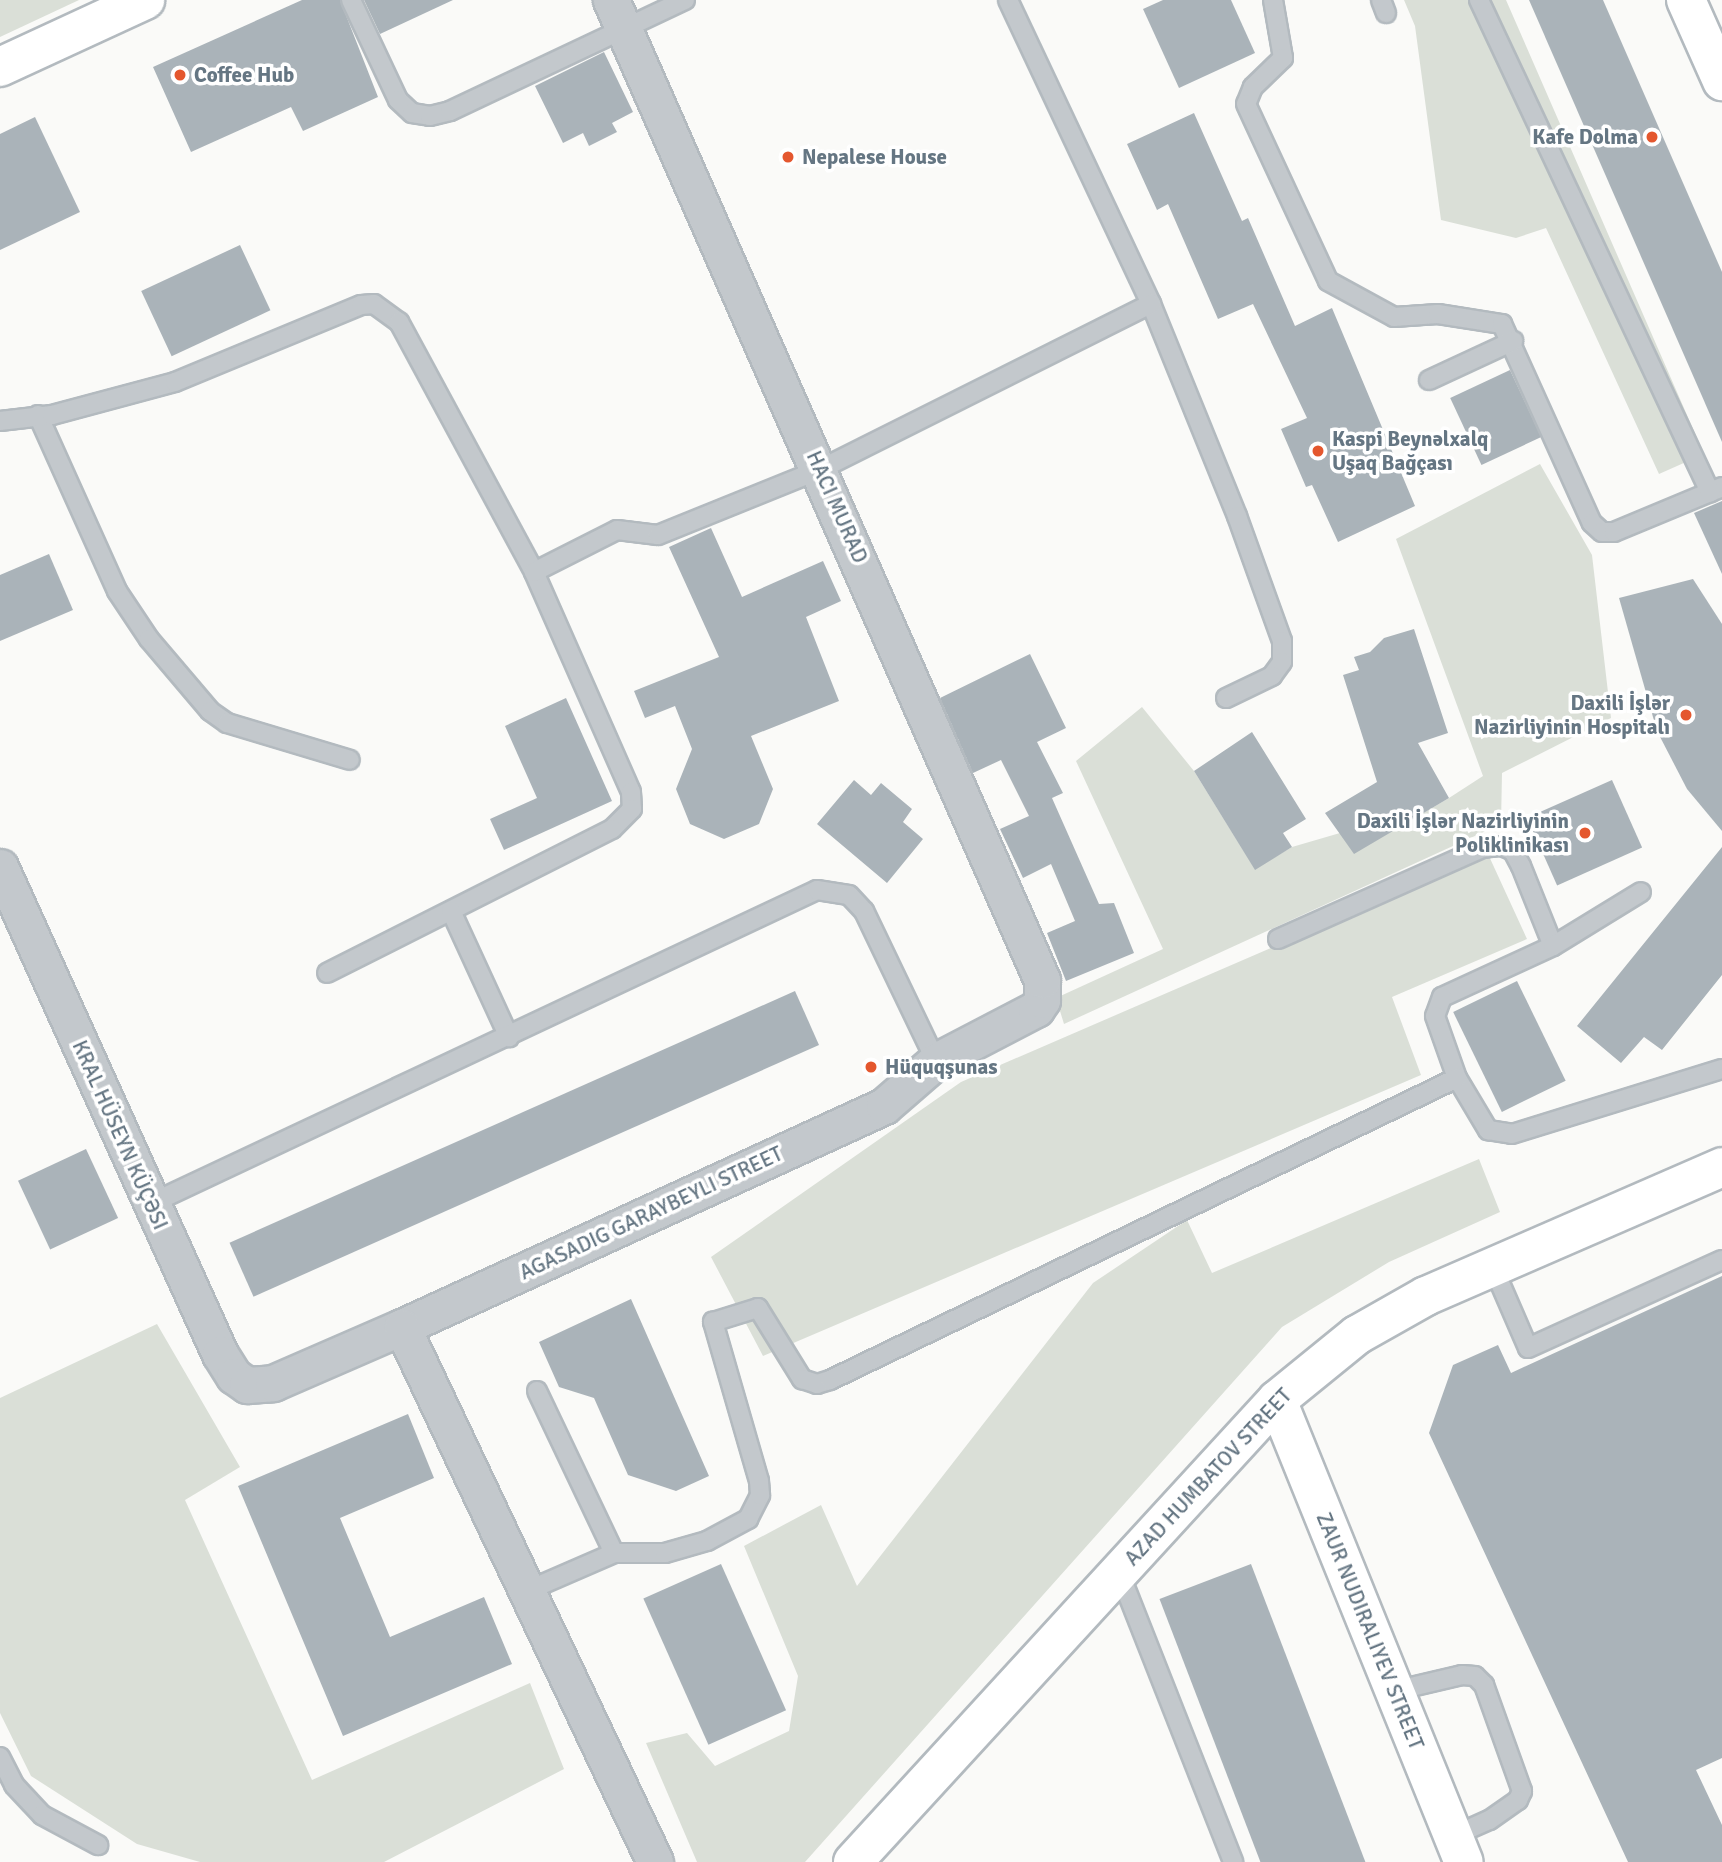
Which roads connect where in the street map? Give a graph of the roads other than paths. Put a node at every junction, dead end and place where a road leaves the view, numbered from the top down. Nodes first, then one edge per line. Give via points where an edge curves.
1 (145, 0) edge
2 (351, 0) edge
3 (685, 0) edge
4 (1008, 0) edge
5 (1273, 0) edge
6 (1479, 0) edge
7 (1686, 0) edge
8 (618, 15) edge
9 (0, 67) edge
10 (1722, 81) edge
11 (1150, 304) junction
12 (1513, 341) junction
13 (1429, 380) dead end
14 (38, 415) junction
15 (0, 421) edge
16 (821, 469) junction
17 (1716, 490) edge
18 (534, 572) junction
19 (1226, 698) dead end
20 (351, 760) dead end
21 (0, 867) edge
22 (1641, 892) dead end
23 (451, 911) junction
24 (1278, 939) dead end
25 (1553, 946) junction
26 (327, 973) dead end
27 (509, 1037) junction
28 (936, 1061) junction
29 (1722, 1069) edge
30 (1457, 1078) junction
31 (1722, 1167) edge
32 (150, 1204) junction
33 (1722, 1260) edge
34 (1493, 1267) junction
35 (402, 1327) junction
36 (258, 1387) joint
37 (537, 1391) dead end
38 (1277, 1400) junction
39 (614, 1553) junction
40 (1119, 1572) junction
41 (529, 1590) junction
42 (1394, 1691) junction
43 (0, 1757) edge
44 (98, 1845) dead end
45 (1459, 1849) edge
46 (655, 1862) edge
47 (853, 1862) edge
48 (1233, 1862) edge

1 - 9 street
2 - 8 lane via 398,100 412,113 430,116
3 - 8 lane
4 - 11 lane
5 - 12 lane via 1283,58 1253,87 1246,104 1328,281 1394,317 1438,314 1502,324
6 - 17 lane
7 - 10 street
8 - 16 street
11 - 16 lane
11 - 19 lane via 1237,516 1282,641 1282,662 1272,676
12 - 13 lane
12 - 17 lane via 1592,523 1602,532 1614,532
14 - 15 lane
14 - 18 lane via 175,382 348,309 374,304 399,322
14 - 20 lane via 117,591 149,639 210,711 227,723
16 - 18 lane via 659,535 617,530
16 - 28 street, AGASADIG GARAYBEYLI STREET via 1042,979 1042,1000 1029,1014
18 - 23 lane via 631,792 632,808 612,829
21 - 32 street, KRAL HÜSEYN KÜÇƏSI
22 - 25 lane
23 - 26 lane
23 - 27 lane
24 - 25 lane via 1482,848 1502,846 1513,851 1521,866
25 - 30 lane via 1442,997 1435,1016
27 - 28 lane via 825,889 849,895 863,911
27 - 32 lane
28 - 35 street, AGASADIG GARAYBEYLI STREET via 884,1106
29 - 30 lane via 1512,1134 1488,1130
30 - 39 lane via 817,1384 794,1370 758,1308 713,1322 756,1470 760,1495 756,1508 748,1519 707,1541 665,1553
31 - 34 street, AZAD HUMBATOV STREET
32 - 36 street, KRAL HÜSEYN KÜÇƏSI via 220,1354 234,1376
33 - 34 lane via 1528,1348
34 - 38 street, AZAD HUMBATOV STREET via 1426,1296 1357,1335
35 - 36 street, AGASADIG GARAYBEYLI STREET
35 - 41 street
37 - 39 lane
38 - 40 street, AZAD HUMBATOV STREET
38 - 42 street, ZAUR NUDIRALIYEV STREET
39 - 41 lane
40 - 47 street, AZAD HUMBATOV STREET
40 - 48 lane
41 - 46 street
42 - 45 street, ZAUR NUDIRALIYEV STREET
42 - 45 lane via 1462,1675 1475,1676 1484,1685 1522,1791 1518,1800
43 - 44 lane via 14,1785 42,1815

